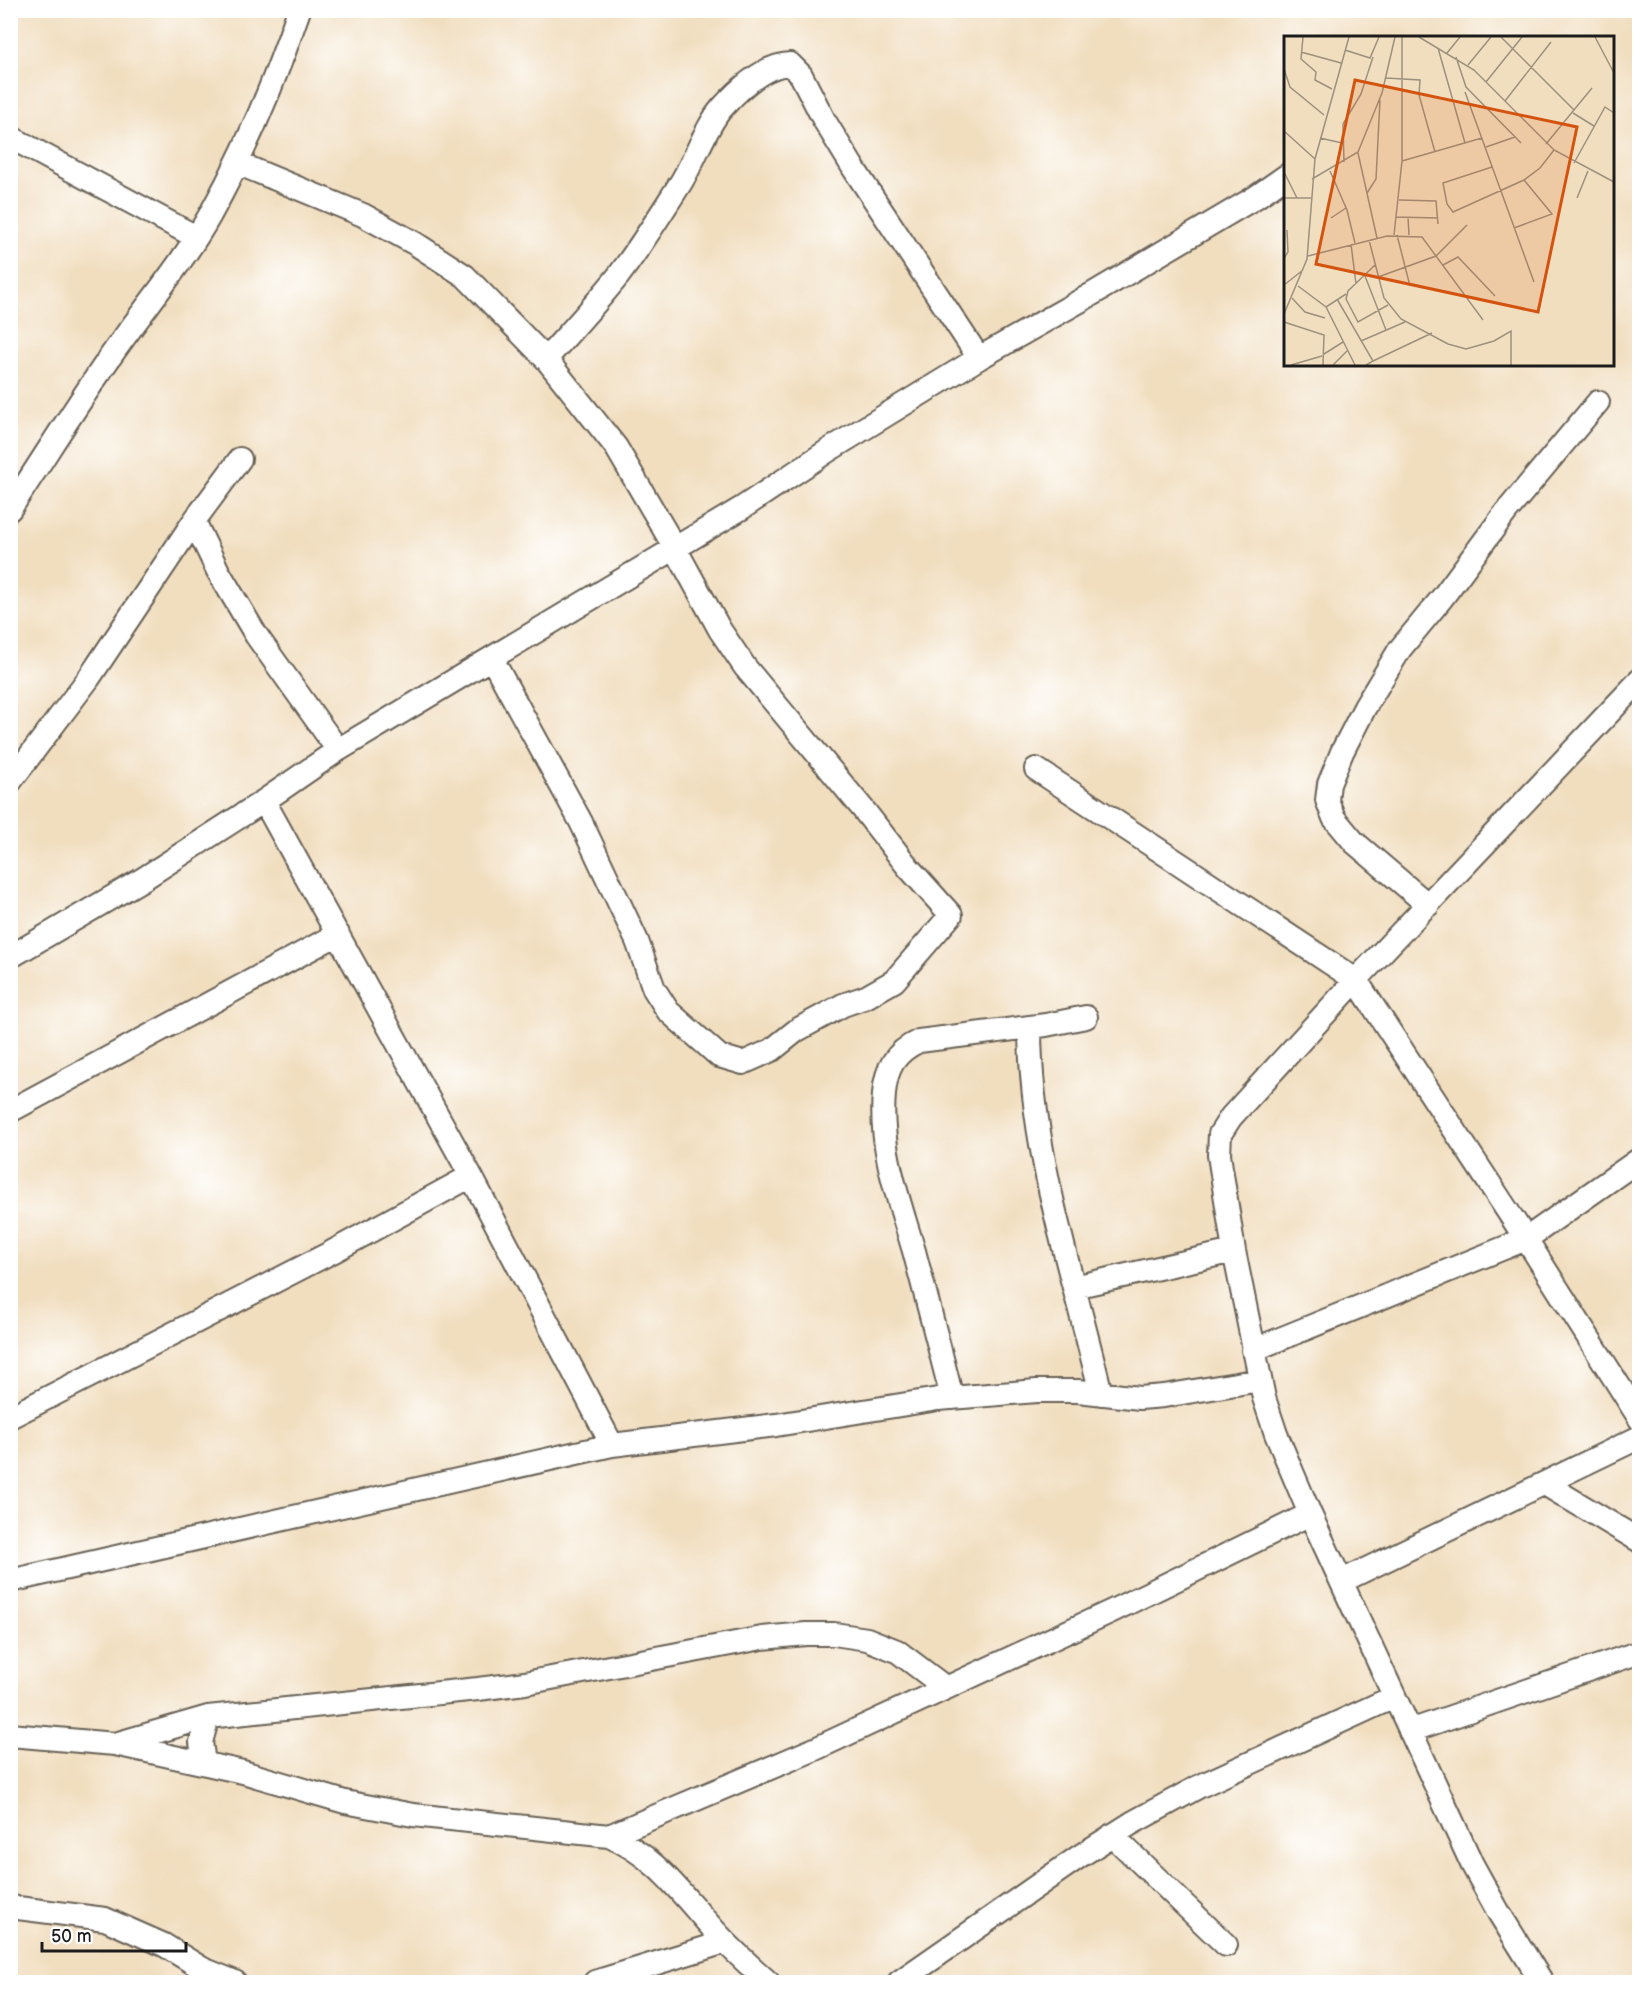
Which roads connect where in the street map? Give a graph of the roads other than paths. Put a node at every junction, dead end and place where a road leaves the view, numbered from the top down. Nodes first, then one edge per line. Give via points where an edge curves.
1 (298, 10) edge
2 (10, 137) edge
3 (237, 163) junction
4 (1284, 177) edge
5 (196, 237) junction
6 (546, 358) junction
7 (978, 358) junction
8 (1598, 402) dead end
9 (240, 459) dead end
10 (10, 509) edge
11 (194, 521) junction
12 (675, 548) junction
13 (492, 659) junction
14 (1640, 680) edge
15 (338, 750) junction
16 (1036, 769) dead end
17 (10, 782) edge
18 (264, 801) junction
19 (1428, 904) junction
20 (338, 934) junction
21 (10, 957) edge
22 (1356, 980) junction
23 (1086, 1017) dead end
24 (1030, 1027) junction
25 (10, 1111) edge
26 (1640, 1159) edge
27 (471, 1176) junction
28 (1526, 1239) junction
29 (1234, 1251) junction
30 (1074, 1287) junction
31 (1253, 1350) junction
32 (1260, 1380) junction
33 (1101, 1394) junction
34 (952, 1398) junction
35 (10, 1417) edge
36 (1640, 1419) edge
37 (1640, 1437) edge
38 (612, 1445) junction
39 (1545, 1484) junction
40 (1310, 1514) junction
41 (1640, 1541) edge
42 (10, 1581) edge
43 (1342, 1581) junction
44 (1640, 1652) edge
45 (946, 1688) junction
46 (1394, 1697) junction
47 (208, 1717) junction
48 (1410, 1731) junction
49 (10, 1735) edge
50 (115, 1744) junction
51 (204, 1763) junction
52 (1113, 1835) junction
53 (609, 1836) junction
54 (10, 1907) edge
55 (725, 1942) junction
56 (1226, 1945) dead end
57 (236, 1983) edge
58 (595, 1983) edge
59 (768, 1983) edge
60 (899, 1983) edge
61 (1542, 1983) edge

1 - 3 street via 273,84
2 - 5 street
3 - 5 street
3 - 6 street via 363,215 416,244 465,276
4 - 7 street
5 - 10 street
6 - 7 street via 639,248 685,176 721,109 744,87 782,64 790,64 801,75 854,169
6 - 12 street via 615,447
7 - 12 street
8 - 19 street via 1400,649 1365,707 1329,784 1327,800 1334,818 1354,842
9 - 11 street
11 - 15 street via 256,635
11 - 17 street via 89,678
12 - 13 street
12 - 13 street via 745,667 951,915 894,981 843,1005 797,1030 772,1050 743,1063 719,1056 668,1011 654,989 638,941 581,822
13 - 15 street
14 - 19 street
15 - 18 street
16 - 22 street
18 - 20 street
18 - 21 street via 143,879
19 - 22 street
20 - 25 street
20 - 27 street
22 - 28 street
22 - 29 street via 1231,1117 1220,1134 1219,1155
23 - 24 street
24 - 30 street via 1030,1065 1040,1148
24 - 34 street via 919,1041 894,1058 887,1077 885,1145
26 - 28 street
27 - 35 street
27 - 38 street
28 - 31 street
28 - 36 street
29 - 30 street
29 - 31 street
30 - 33 street
31 - 32 street
32 - 33 street via 1164,1396
32 - 40 street via 1276,1434
33 - 34 street via 1037,1391
34 - 38 street
37 - 39 street
38 - 42 street
39 - 41 street
39 - 43 street
40 - 43 street
40 - 45 street
43 - 46 street
44 - 48 street
45 - 47 street via 897,1651 867,1639 806,1634 762,1638 525,1683
45 - 53 street via 815,1749
46 - 48 street
46 - 52 street via 1198,1787
47 - 50 street
47 - 51 street via 201,1742
48 - 61 street via 1472,1863
49 - 50 street
50 - 51 street
51 - 53 street via 345,1802 413,1815
52 - 56 street
52 - 60 street
53 - 55 street via 647,1857
54 - 57 street via 105,1919
55 - 58 street
55 - 59 street

